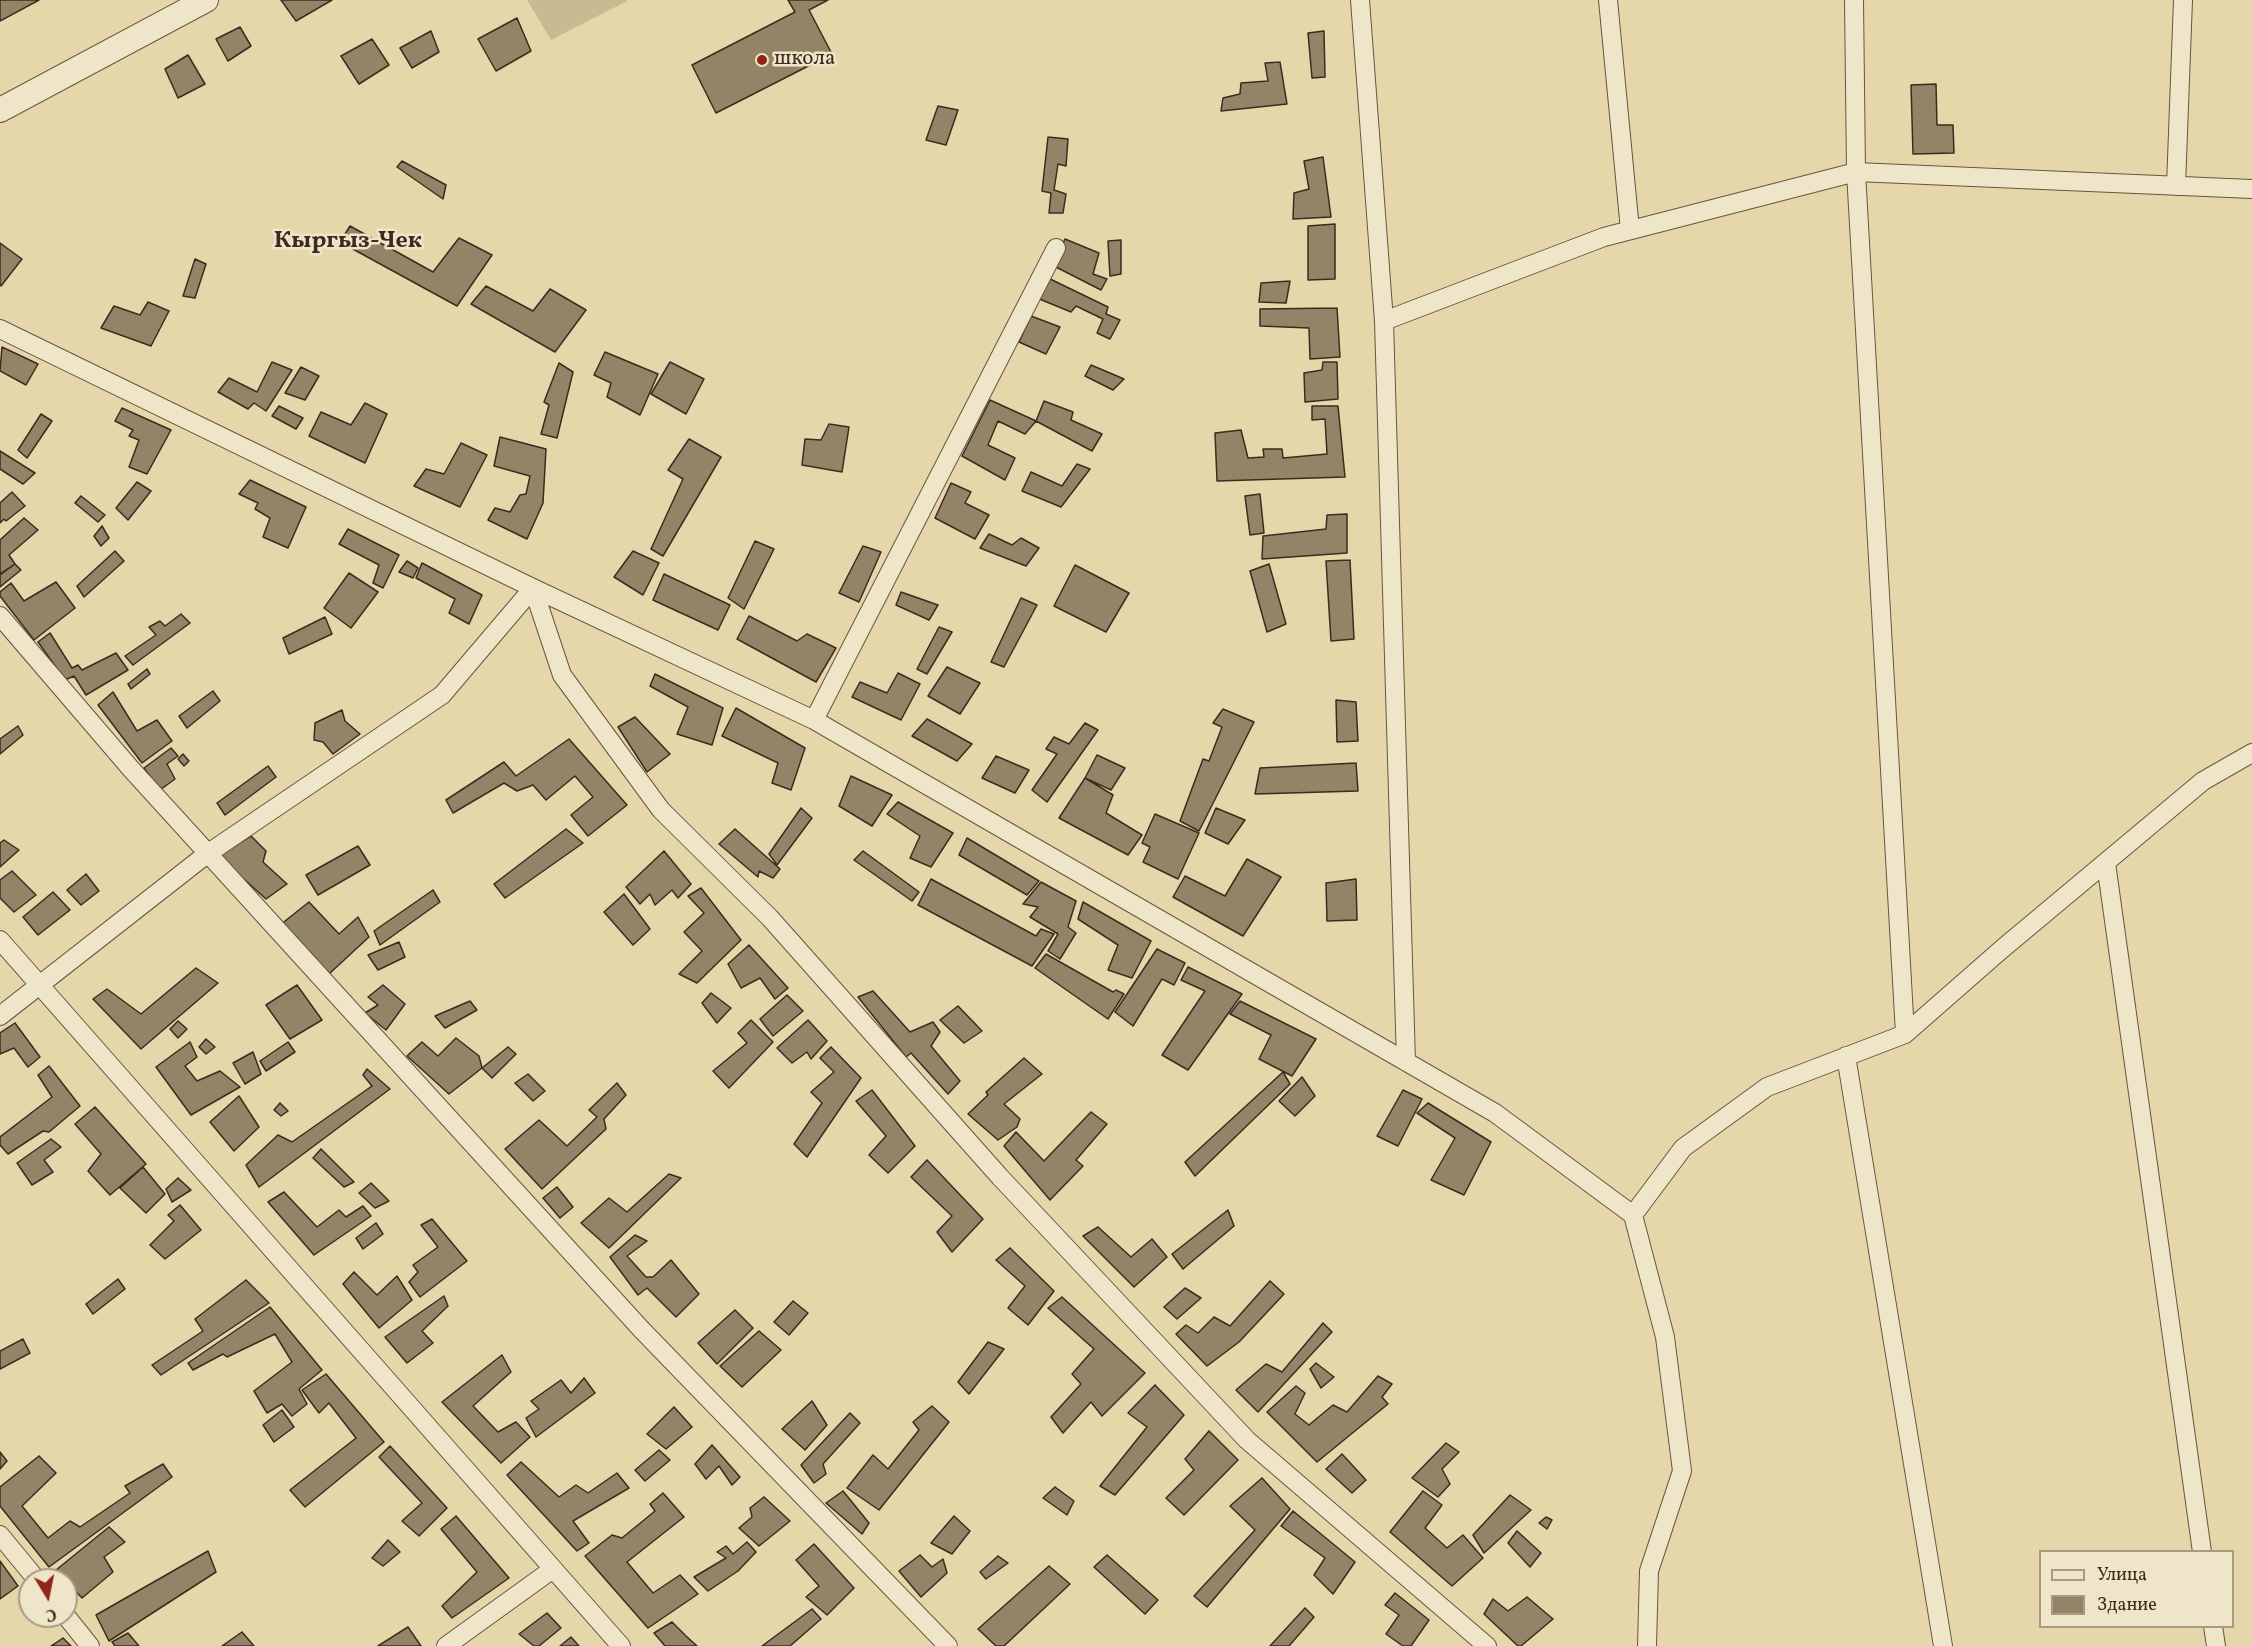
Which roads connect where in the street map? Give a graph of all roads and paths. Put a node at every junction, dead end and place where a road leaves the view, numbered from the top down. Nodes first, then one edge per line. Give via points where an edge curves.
1 (206, 0) edge
2 (1360, 0) edge
3 (1608, 0) edge
4 (1854, 0) edge
5 (2183, 0) edge
6 (0, 110) edge
7 (1856, 172) junction
8 (2176, 186) junction
9 (2252, 189) edge
10 (1630, 230) junction
11 (1056, 248) dead end
12 (1384, 321) junction
13 (0, 329) edge
14 (533, 588) junction
15 (0, 616) edge
16 (814, 720) junction
17 (2252, 753) edge
18 (207, 854) junction
19 (2106, 863) junction
20 (0, 940) edge
21 (40, 986) junction
22 (0, 1016) edge
23 (1905, 1034) junction
24 (1846, 1056) junction
25 (1406, 1062) junction
26 (1633, 1215) junction
27 (0, 1535) edge
28 (2202, 1550) edge
29 (27, 1568) edge
30 (553, 1569) junction
31 (76, 1628) edge
32 (2213, 1628) edge
33 (90, 1646) edge
34 (446, 1646) edge
35 (621, 1646) edge
36 (948, 1646) edge
37 (1487, 1646) edge
38 (1647, 1646) edge
39 (1943, 1646) edge
40 (2216, 1646) edge

1 - 6 street
2 - 12 street
3 - 10 street
4 - 7 street
5 - 8 street
7 - 8 street
7 - 10 street
7 - 23 street
8 - 9 street
10 - 12 street
11 - 16 street
12 - 25 street
13 - 14 street
14 - 16 street
14 - 18 street via 442,695
14 - 37 street via 562,675 661,810 770,918 1000,1177 1247,1440
15 - 18 street
16 - 25 street
17 - 19 street via 2203,782
18 - 21 street
18 - 36 street via 641,1329
19 - 23 street
19 - 28 street
20 - 21 street
21 - 22 street
21 - 30 street
23 - 24 street
24 - 26 street via 1767,1087 1683,1148
24 - 39 street
25 - 26 street via 1496,1113
26 - 38 street via 1665,1337 1682,1471 1649,1571
27 - 29 street
30 - 34 street
30 - 35 street
31 - 33 street
32 - 40 street

